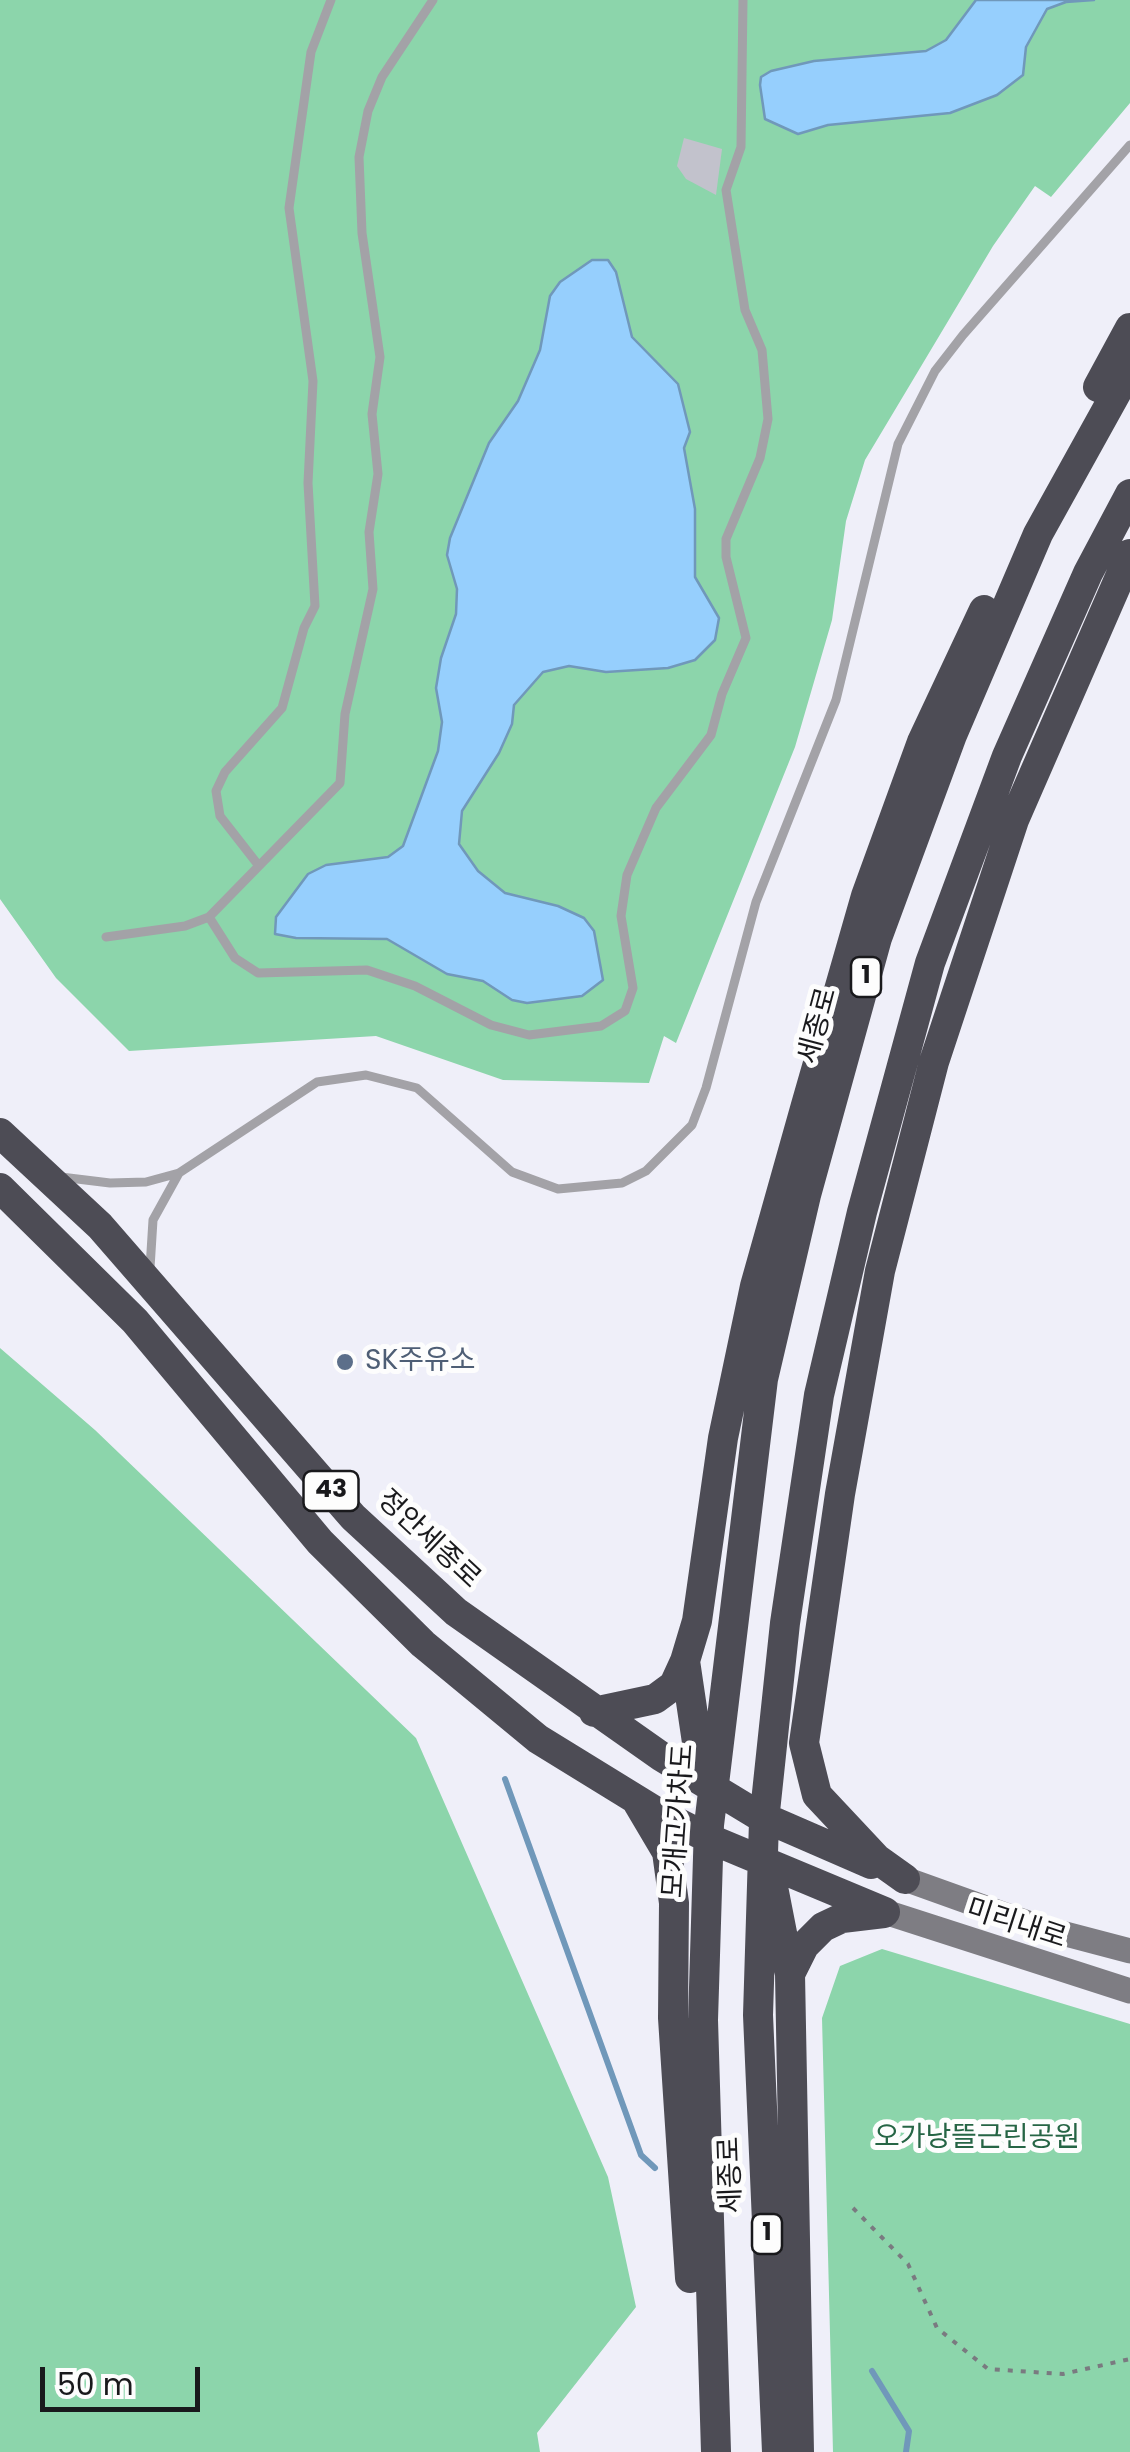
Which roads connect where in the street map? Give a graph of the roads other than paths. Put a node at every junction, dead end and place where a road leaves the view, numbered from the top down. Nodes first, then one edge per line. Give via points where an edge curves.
1 (331, 0) edge
2 (433, 0) edge
3 (743, 0) edge
4 (1130, 145) edge
5 (1130, 328) edge
6 (1130, 368) edge
7 (1130, 494) edge
8 (1130, 554) edge
9 (258, 866) junction
10 (209, 916) junction
11 (106, 937) dead end
12 (0, 1133) edge
13 (179, 1173) junction
14 (48, 1175) junction
15 (0, 1188) edge
16 (154, 1287) junction
17 (730, 1627) joint
18 (685, 1661) junction
19 (594, 1712) junction
20 (804, 1742) junction
21 (715, 1789) junction
22 (637, 1800) junction
23 (747, 1819) junction
24 (710, 1839) junction
25 (758, 1858) junction
26 (905, 1879) junction
27 (674, 1904) junction
28 (884, 1912) junction
29 (1130, 1950) edge
30 (790, 1974) junction
31 (1130, 1992) edge
32 (703, 2020) joint
33 (700, 2452) edge
34 (716, 2452) edge
35 (777, 2452) edge
36 (799, 2452) edge

1 - 9 lane via 311,52 289,208 313,381 308,483 316,606 282,708 216,791 220,816
2 - 9 lane via 382,77 358,157 380,357 372,414 378,474 369,532 373,589 345,714 344,770 331,796
3 - 10 lane via 742,134 726,190 745,310 762,350 768,420 760,458 726,539 746,638 711,735 656,808 627,875 622,916 633,974 625,1011 601,1026 530,1034 491,1025 367,970 258,973 235,958
4 - 13 lane via 962,334 898,444 836,700 756,902 692,1125 646,1171 622,1183 558,1189 512,1172 417,1088 366,1075 318,1082
5 - 18 highway via 1041,491 922,742 866,896 755,1286
6 - 17 highway, 세종로 / 1 via 1038,534 952,735 877,938 763,1379
7 - 35 highway, 세종로 / 1 via 1006,756 930,963 818,1395 784,1623 764,1821 758,2015
8 - 20 highway via 1014,820 934,1062 880,1271
9 - 10 lane
10 - 11 lane via 186,926
12 - 14 highway, 정안세종로 / 43
13 - 14 lane via 110,1183
13 - 16 lane via 154,1220 147,1257
14 - 16 highway, 정안세종로 / 43
15 - 22 highway, 43 via 135,1321 320,1542 424,1644 538,1739
16 - 19 highway, 정안세종로 / 43 via 353,1517 456,1612
17 - 32 highway, 모개고가차도 / 1 via 708,1825
18 - 19 highway via 674,1685 654,1699
18 - 21 highway via 698,1749
19 - 21 highway, 정안세종로 / 43
20 - 23 highway via 782,1790
20 - 26 highway via 816,1794 877,1860
21 - 23 highway, 정안세종로 / 43
22 - 24 highway, 43
22 - 27 highway via 667,1852
23 - 24 highway
23 - 25 highway
23 - 26 highway, 정안세종로 / 43
24 - 25 highway, 43
24 - 27 highway
25 - 28 highway, 43
25 - 30 highway via 776,1889
26 - 29 main road, 미리내로 via 1002,1915
27 - 33 highway via 674,2018
28 - 30 highway via 823,1927
28 - 31 main road, 미리내로
30 - 36 highway
32 - 34 highway, 세종로 / 1

